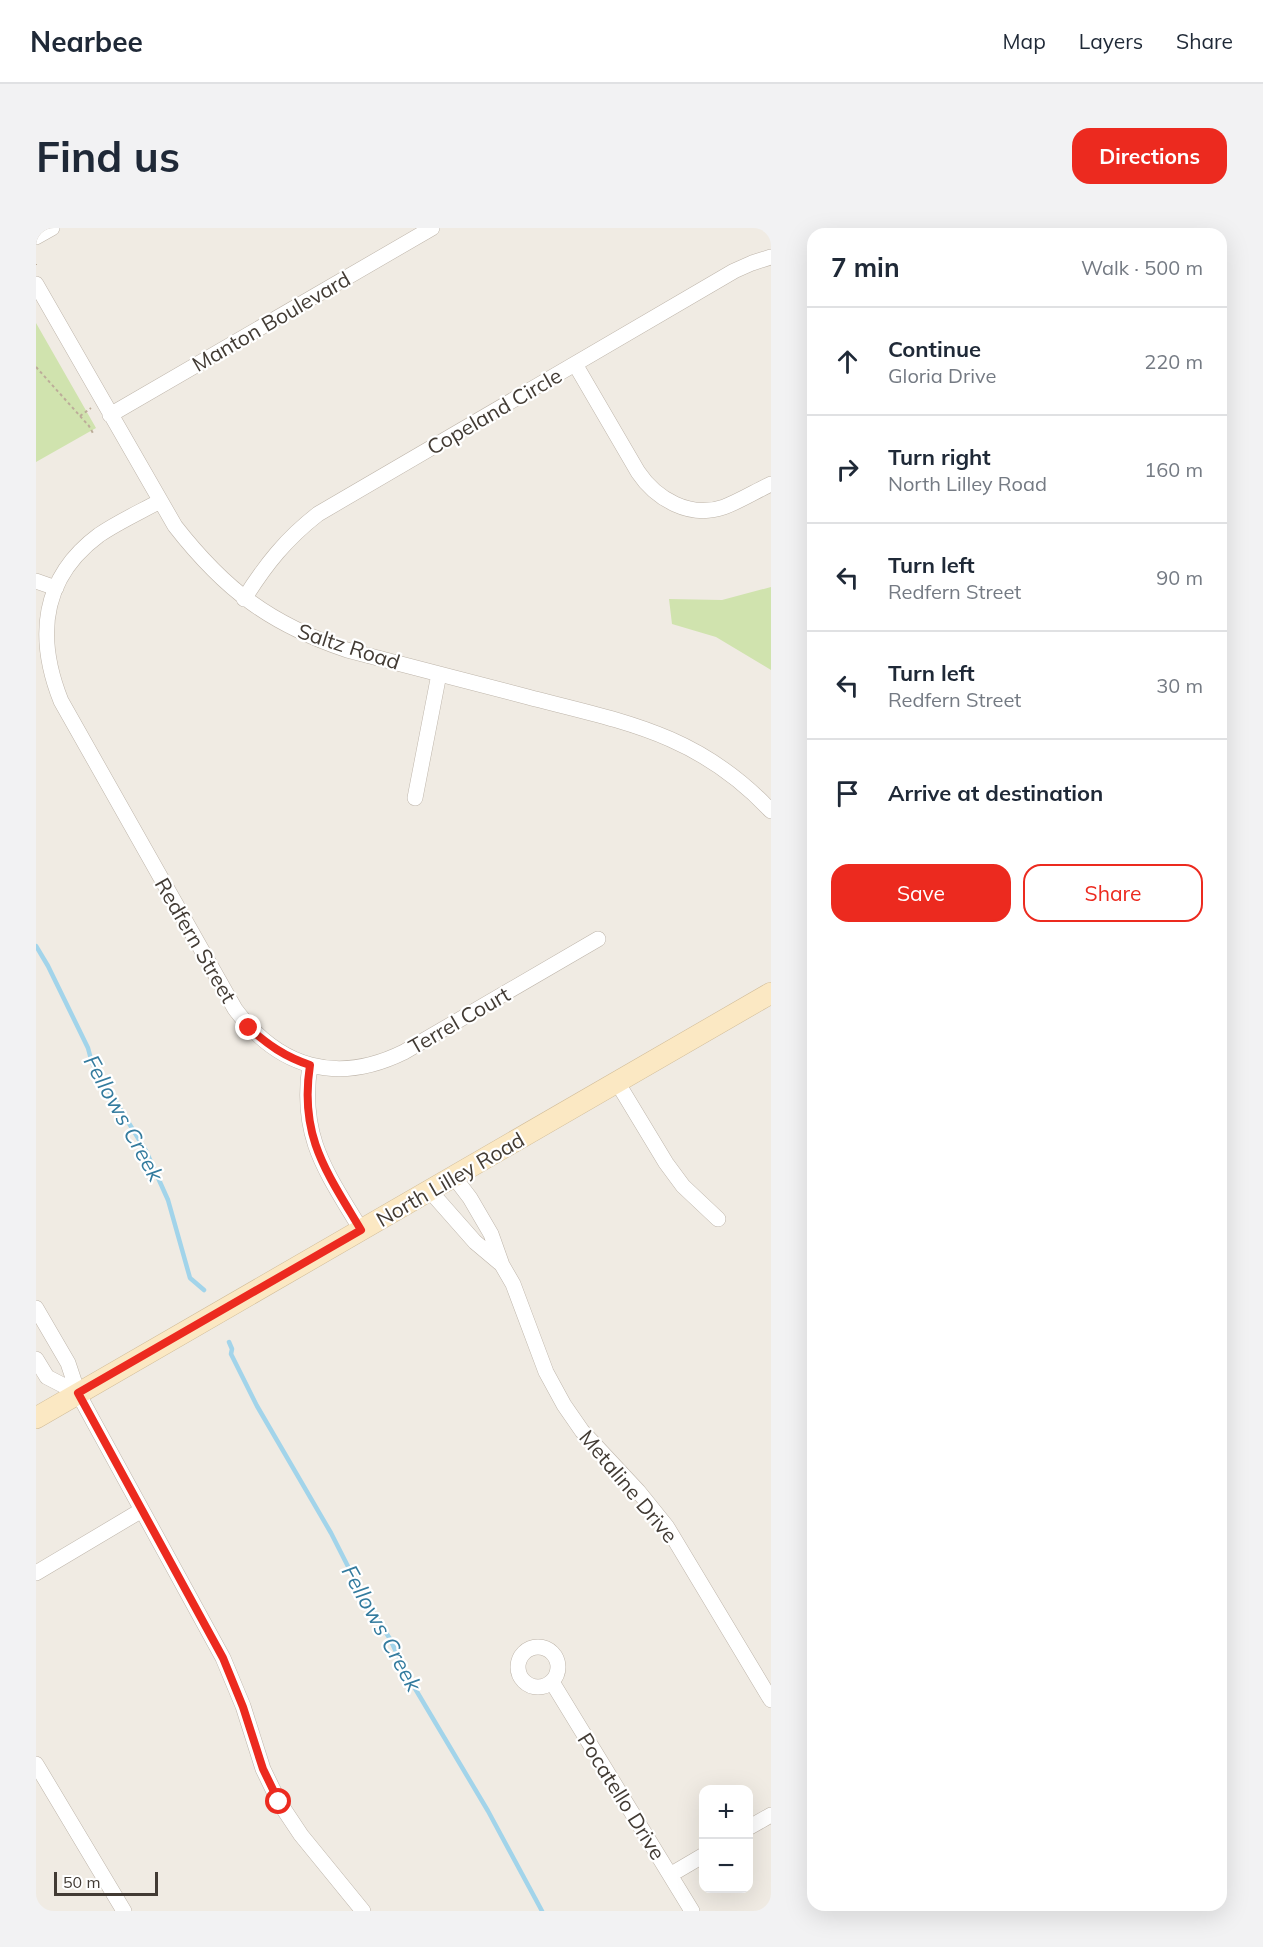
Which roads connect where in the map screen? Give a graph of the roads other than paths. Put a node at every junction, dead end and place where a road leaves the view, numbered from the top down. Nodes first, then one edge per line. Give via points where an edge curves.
1 (52, 228) edge
2 (432, 228) edge
3 (36, 237) edge
4 (771, 257) edge
5 (36, 284) edge
6 (575, 364) junction
7 (110, 415) junction
8 (771, 484) edge
9 (160, 501) junction
10 (36, 581) edge
11 (56, 588) junction
12 (244, 599) junction
13 (41, 624) edge
14 (439, 674) junction
15 (415, 798) dead end
16 (771, 811) edge
17 (598, 939) dead end
18 (771, 993) edge
19 (310, 1065) junction
20 (617, 1082) junction
21 (454, 1177) junction
22 (430, 1191) junction
23 (718, 1219) dead end
24 (361, 1230) junction
25 (502, 1265) junction
26 (36, 1308) edge
27 (36, 1359) edge
28 (78, 1393) junction
29 (36, 1418) edge
30 (142, 1510) junction
31 (36, 1573) edge
32 (552, 1682) dead end
33 (771, 1700) edge
34 (36, 1764) edge
35 (771, 1815) edge
36 (753, 1825) edge
37 (699, 1858) edge
38 (670, 1875) junction
39 (124, 1911) edge
40 (363, 1911) edge
41 (692, 1911) edge

1 - 3 street
2 - 7 street, Manton Boulevard
4 - 6 street, Copeland Circle via 734,271
5 - 7 street, Saltz Road
6 - 8 street via 638,472 663,499 693,509 714,509
6 - 12 street, Copeland Circle via 318,514 278,550
7 - 9 street, Saltz Road
9 - 11 street, Redfern Street via 92,541 68,566
9 - 12 street, Saltz Road via 197,554
10 - 11 street
11 - 13 street, Redfern Street
12 - 14 street, Saltz Road via 320,641
13 - 19 street, Redfern Street via 48,666 61,701 235,1009 266,1043
14 - 15 street
14 - 16 street, Saltz Road via 626,722 673,739 734,777
17 - 19 street, Terrel Court via 387,1060 348,1069
18 - 20 street, North Lilley Road
19 - 24 street via 306,1104 314,1143
20 - 21 street, North Lilley Road
20 - 23 street via 666,1163 683,1186
21 - 22 street, North Lilley Road
21 - 25 street, Metaline Drive via 490,1234
22 - 24 street, North Lilley Road
22 - 25 street, Metaline Drive via 475,1242
24 - 28 street, North Lilley Road
25 - 33 street, Metaline Drive via 546,1372 564,1405 582,1431 667,1527
26 - 28 street via 68,1363
27 - 28 street via 47,1377
28 - 29 street, North Lilley Road
28 - 30 street
30 - 31 street
30 - 40 street via 223,1658 279,1802
32 - 38 street, Pocatello Drive
34 - 39 street
35 - 36 street
37 - 38 street
38 - 41 street, Pocatello Drive

